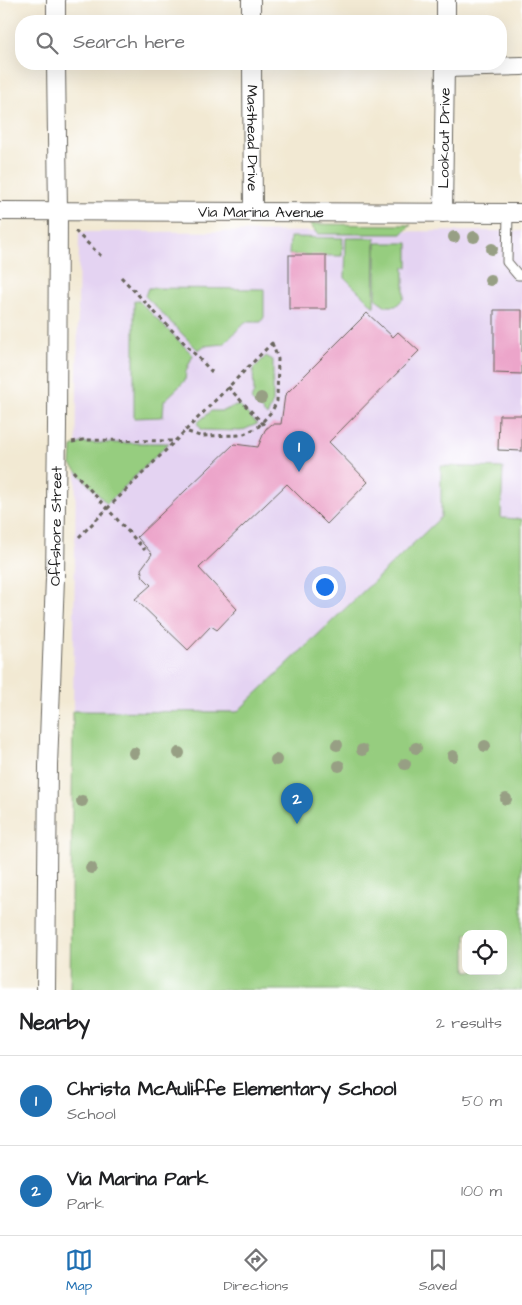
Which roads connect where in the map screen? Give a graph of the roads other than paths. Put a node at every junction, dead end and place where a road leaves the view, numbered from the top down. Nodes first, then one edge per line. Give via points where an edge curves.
1 (56, 0) edge
2 (251, 0) edge
3 (446, 0) edge
4 (56, 15) edge
5 (252, 15) edge
6 (446, 15) edge
7 (507, 66) edge
8 (522, 66) edge
9 (56, 70) edge
10 (252, 70) edge
11 (445, 70) edge
12 (0, 211) edge
13 (58, 211) junction
14 (253, 212) junction
15 (443, 213) junction
16 (515, 213) edge
17 (520, 275) edge
18 (46, 990) edge

1 - 4 street
2 - 5 street
3 - 6 street
7 - 8 street
9 - 13 street, Offshore Street
10 - 14 street, Masthead Drive
11 - 15 street, Lookout Drive
12 - 13 street, Via Marina Avenue
13 - 14 street, Via Marina Avenue
13 - 18 street, Offshore Street
14 - 15 street, Via Marina Avenue
15 - 16 street, Via Marina Avenue
16 - 17 lane via 507,262

